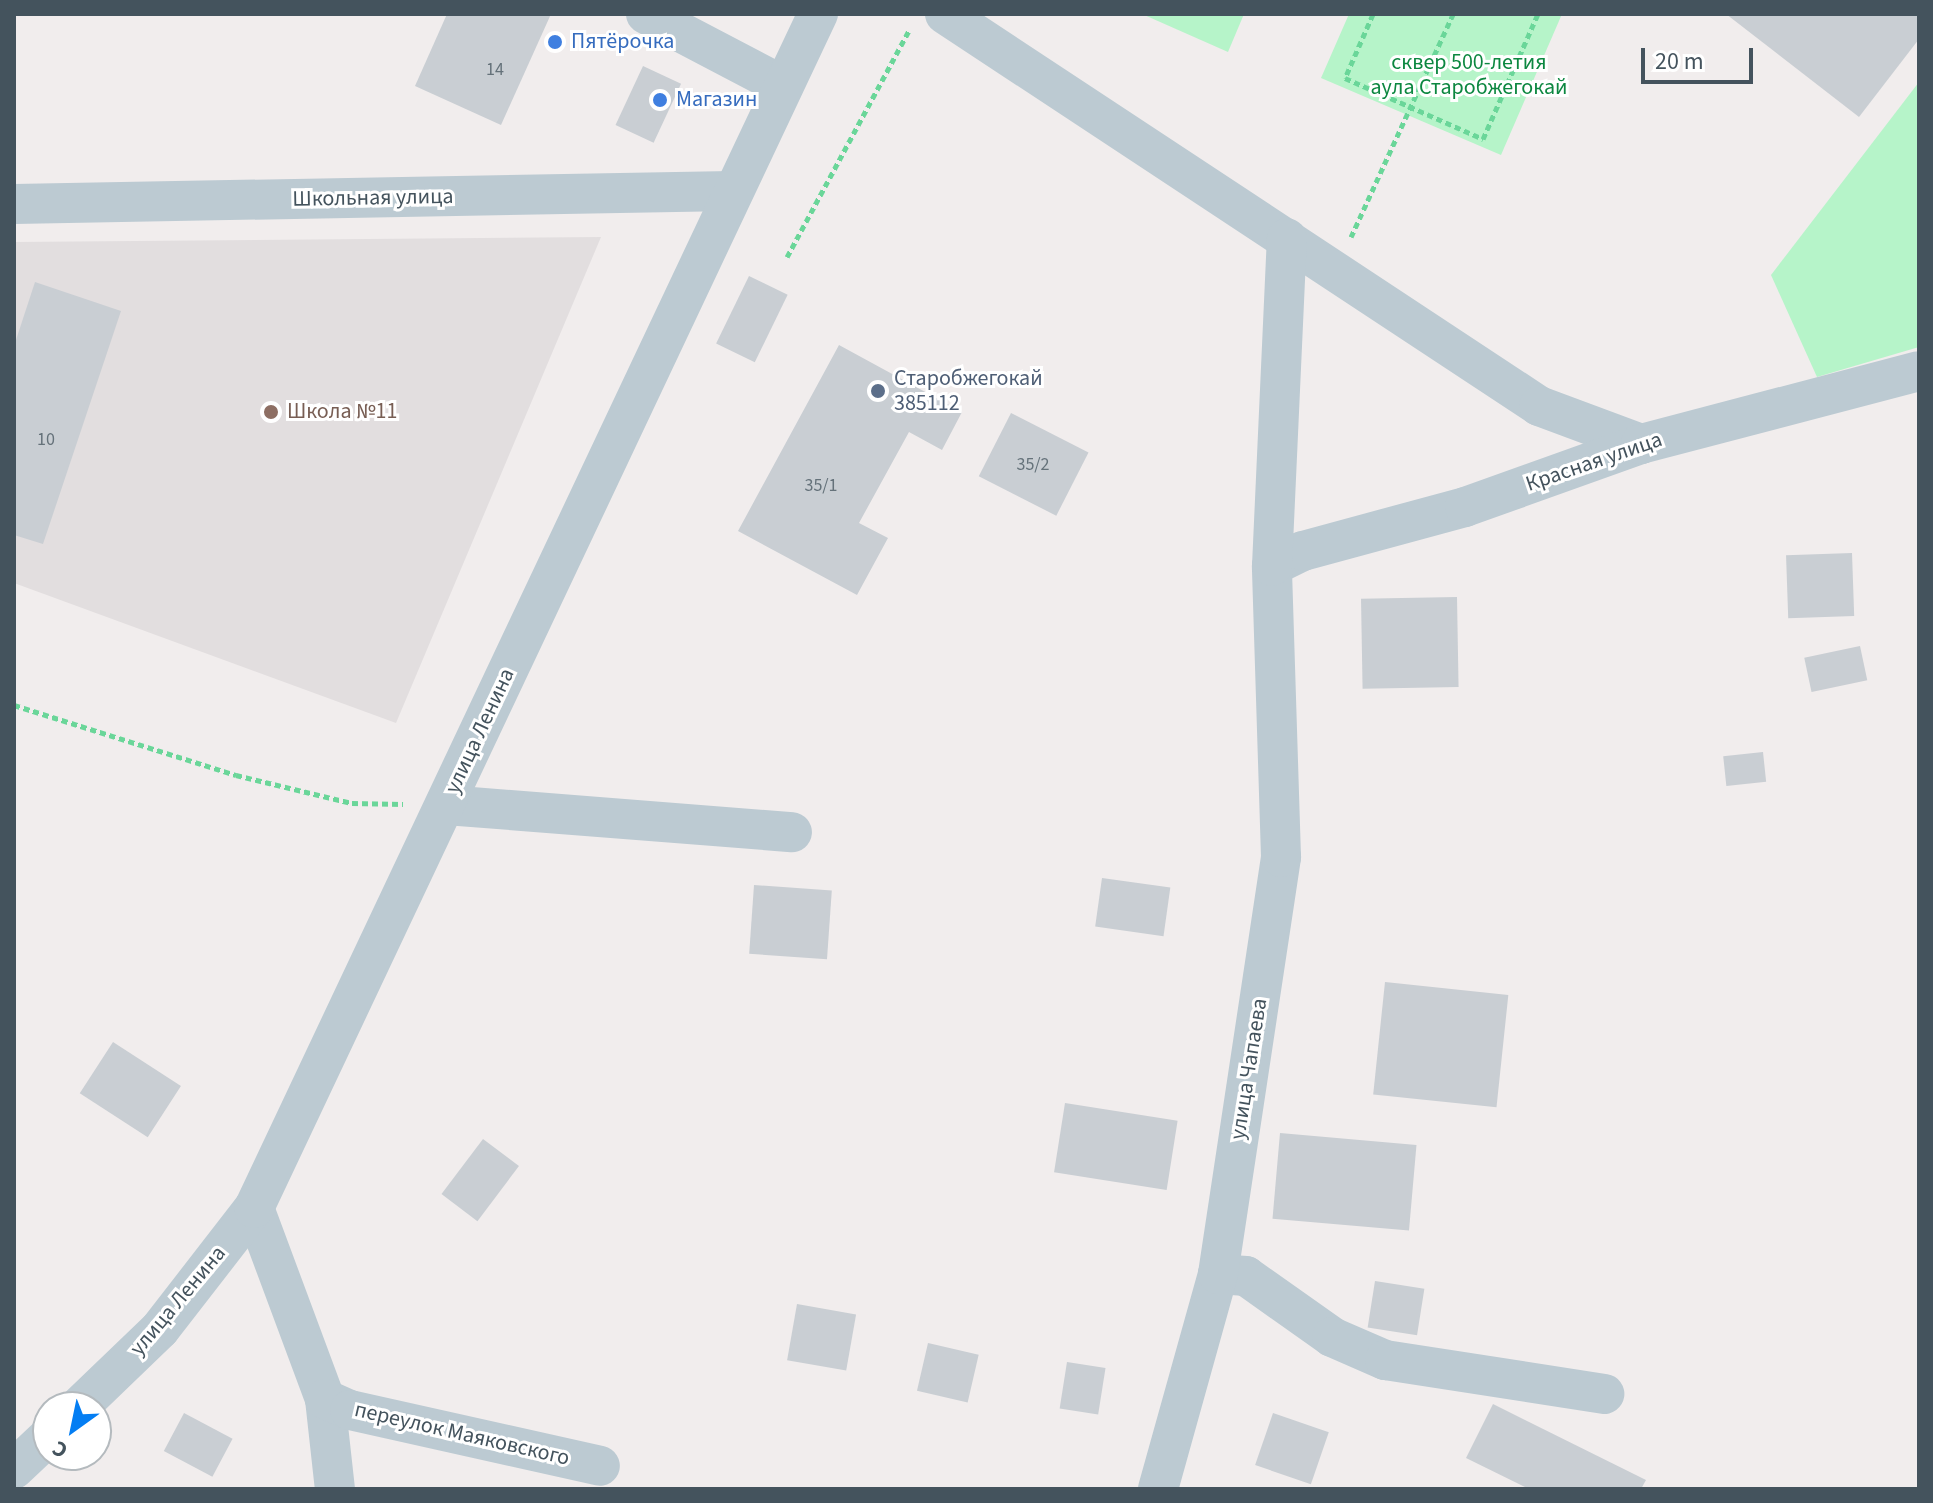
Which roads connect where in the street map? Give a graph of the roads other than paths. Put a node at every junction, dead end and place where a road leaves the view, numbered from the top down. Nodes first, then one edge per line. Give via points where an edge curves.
1 (646, 14) edge
2 (818, 14) edge
3 (928, 21) edge
4 (783, 86) junction
5 (732, 191) junction
6 (14, 204) edge
7 (1287, 238) junction
8 (1919, 371) edge
9 (1641, 444) junction
10 (1272, 566) junction
11 (446, 805) junction
12 (792, 832) dead end
13 (254, 1208) junction
14 (1218, 1274) junction
15 (96, 1391) edge
16 (1604, 1394) dead end
17 (325, 1399) junction
18 (600, 1466) dead end
19 (335, 1489) edge
20 (1158, 1489) edge

1 - 4 street
2 - 4 street, улица Ленина
3 - 7 street
4 - 5 street, улица Ленина
5 - 6 street, Школьная улица
5 - 11 street, улица Ленина
7 - 9 street via 1539,406
7 - 10 street, улица Чапаева
8 - 9 street, Красная улица
9 - 10 street, Красная улица via 1465,507 1303,551
10 - 14 street, улица Чапаева via 1281,857
11 - 12 street
11 - 13 street, улица Ленина
13 - 15 street, улица Ленина via 160,1329
13 - 17 street
14 - 16 street via 1246,1276 1332,1337 1385,1360
14 - 20 street, улица Чапаева
17 - 18 street, переулок Маяковского via 350,1410
17 - 19 street

